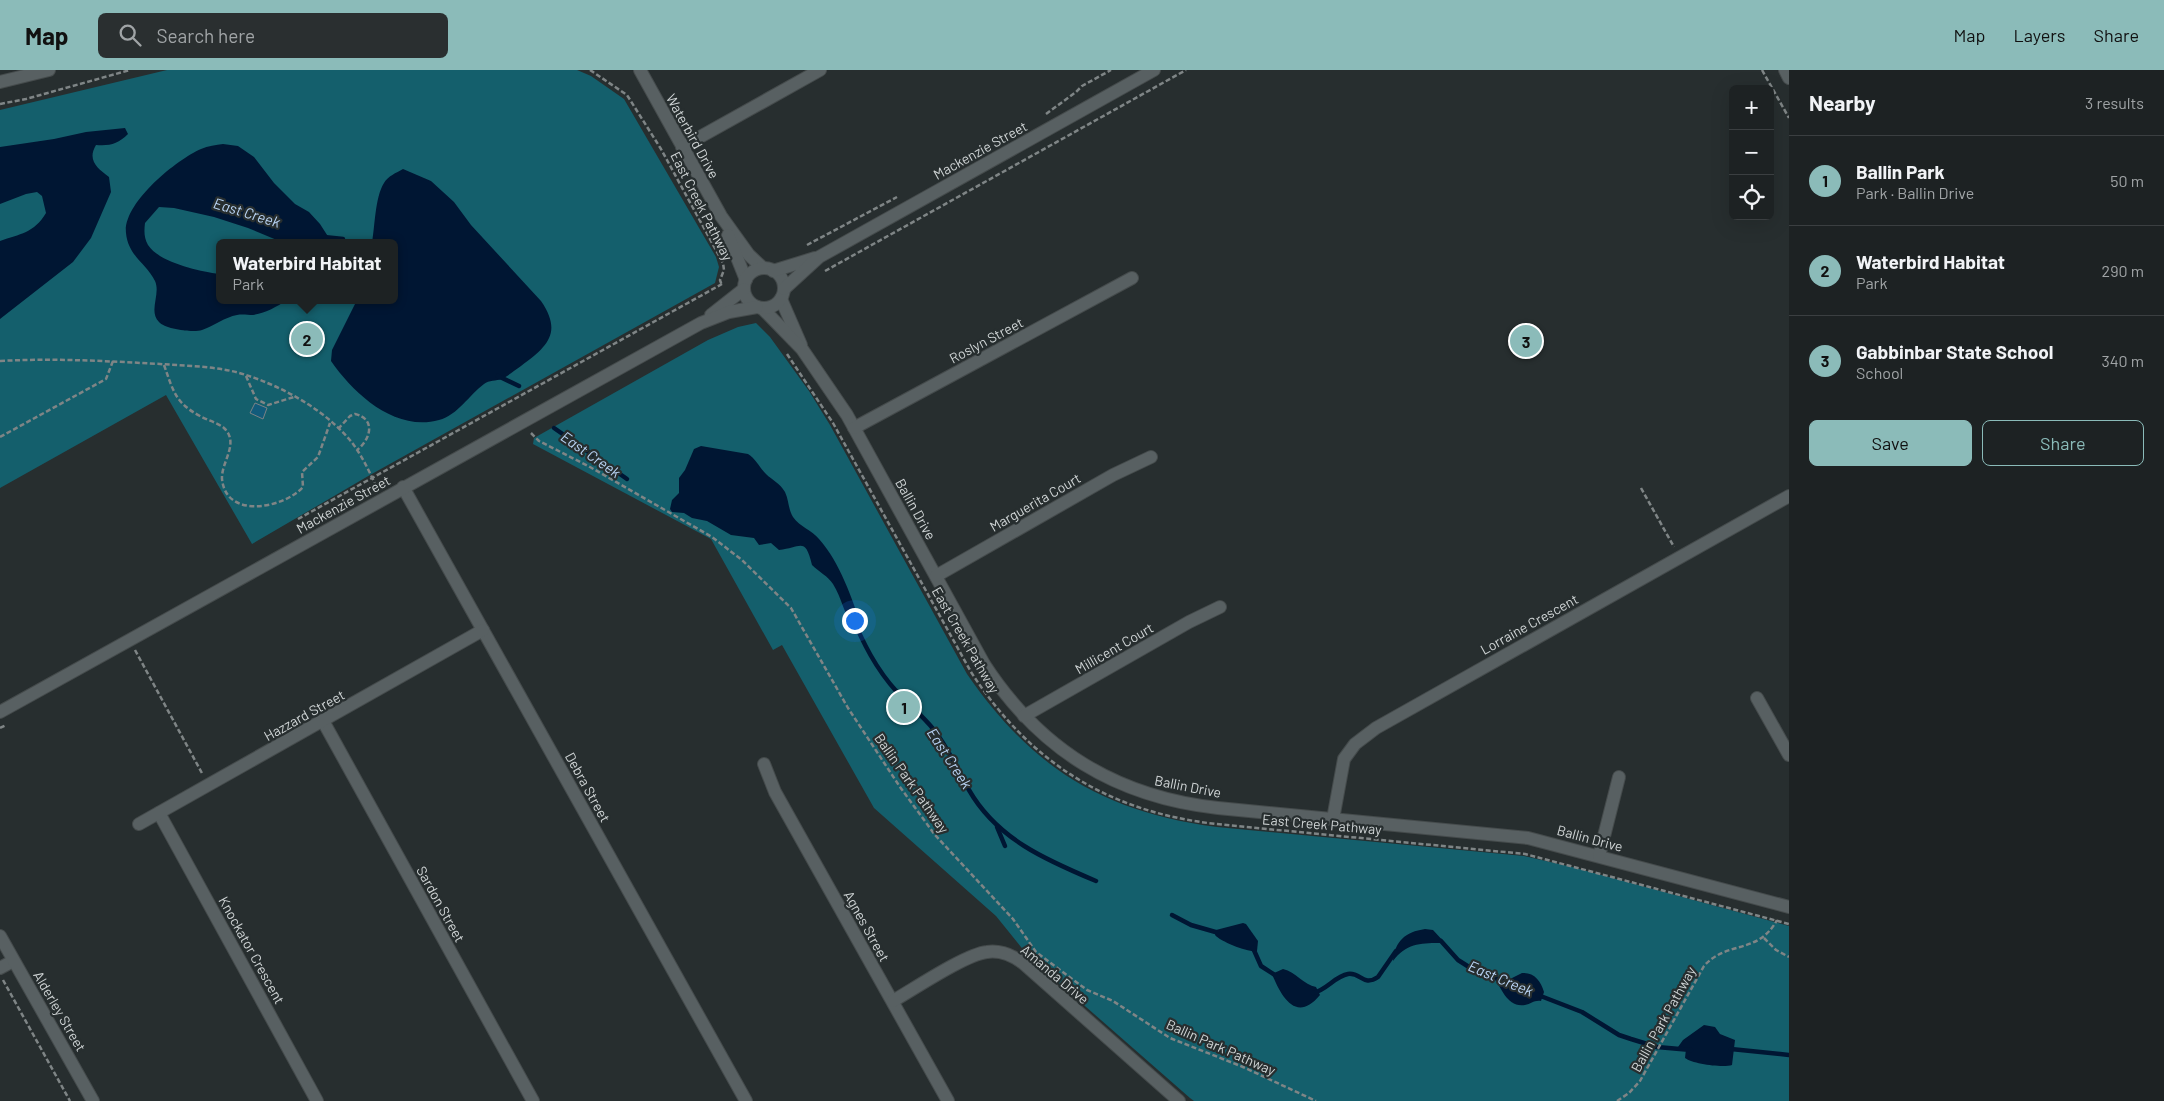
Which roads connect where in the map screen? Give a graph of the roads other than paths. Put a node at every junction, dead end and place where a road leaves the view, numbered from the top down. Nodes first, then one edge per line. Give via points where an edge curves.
1 (49, 70) edge
2 (640, 70) edge
3 (820, 70) edge
4 (1154, 70) edge
5 (1785, 70) edge
6 (1789, 78) edge
7 (0, 82) edge
8 (682, 147) junction
9 (721, 216) junction
10 (819, 257) junction
11 (768, 270) junction
12 (1132, 278) dead end
13 (745, 284) junction
14 (782, 294) junction
15 (760, 308) junction
16 (701, 323) junction
17 (802, 349) junction
18 (854, 428) junction
19 (1151, 457) dead end
20 (403, 487) junction
21 (1789, 496) edge
22 (936, 576) junction
23 (1220, 607) dead end
24 (483, 630) junction
25 (1757, 698) dead end
26 (0, 712) edge
27 (1024, 716) junction
28 (323, 721) junction
29 (1789, 755) edge
30 (764, 764) dead end
31 (1619, 777) dead end
32 (159, 813) junction
33 (1333, 819) junction
34 (139, 824) dead end
35 (1599, 856) junction
36 (1789, 907) edge
37 (0, 936) edge
38 (14, 961) junction
39 (0, 968) edge
40 (893, 1001) junction
41 (93, 1101) edge
42 (318, 1101) edge
43 (533, 1101) edge
44 (746, 1101) edge
45 (948, 1101) edge
46 (1179, 1101) edge

1 - 7 street
2 - 8 street, Waterbird Drive
3 - 8 street
4 - 10 street, Mackenzie Street
5 - 6 street
8 - 9 street, Waterbird Drive
9 - 11 street, Waterbird Drive via 749,255
9 - 13 street, Waterbird Drive
10 - 11 street, Mackenzie Street
10 - 14 street, Mackenzie Street
11 - 13 street via 753,272
11 - 14 street via 781,278
12 - 18 street, Roslyn Street
13 - 15 street via 748,300
13 - 16 street, Mackenzie Street
14 - 15 street via 773,306
14 - 17 street, Ballin Drive
15 - 16 street, Mackenzie Street via 729,312
15 - 17 street, Ballin Drive
16 - 20 street, Mackenzie Street
17 - 18 street, Ballin Drive
18 - 22 street, Ballin Drive
19 - 22 street, Marguerita Court via 1113,475
20 - 24 street, Debra Street
20 - 26 street, Mackenzie Street
21 - 33 street, Lorraine Crescent via 1376,728 1355,744 1344,759
22 - 27 street, Ballin Drive via 984,664
23 - 27 street, Millicent Court
24 - 28 street, Hazzard Street
24 - 44 street, Debra Street
25 - 29 street
27 - 33 street, Ballin Drive via 1049,740 1087,766 1150,795 1195,805
28 - 32 street, Hazzard Street
28 - 43 street, Sardon Street
30 - 40 street, Agnes Street via 775,792
31 - 35 street
32 - 34 street, Hazzard Street
32 - 42 street, Knockator Crescent
33 - 35 street, Ballin Drive via 1500,834
35 - 36 street, Ballin Drive
37 - 38 street, Alderley Street
38 - 39 street
38 - 41 street, Alderley Street
40 - 45 street, Agnes Street
40 - 46 street, Amanda Drive via 974,955 996,951 1010,955

